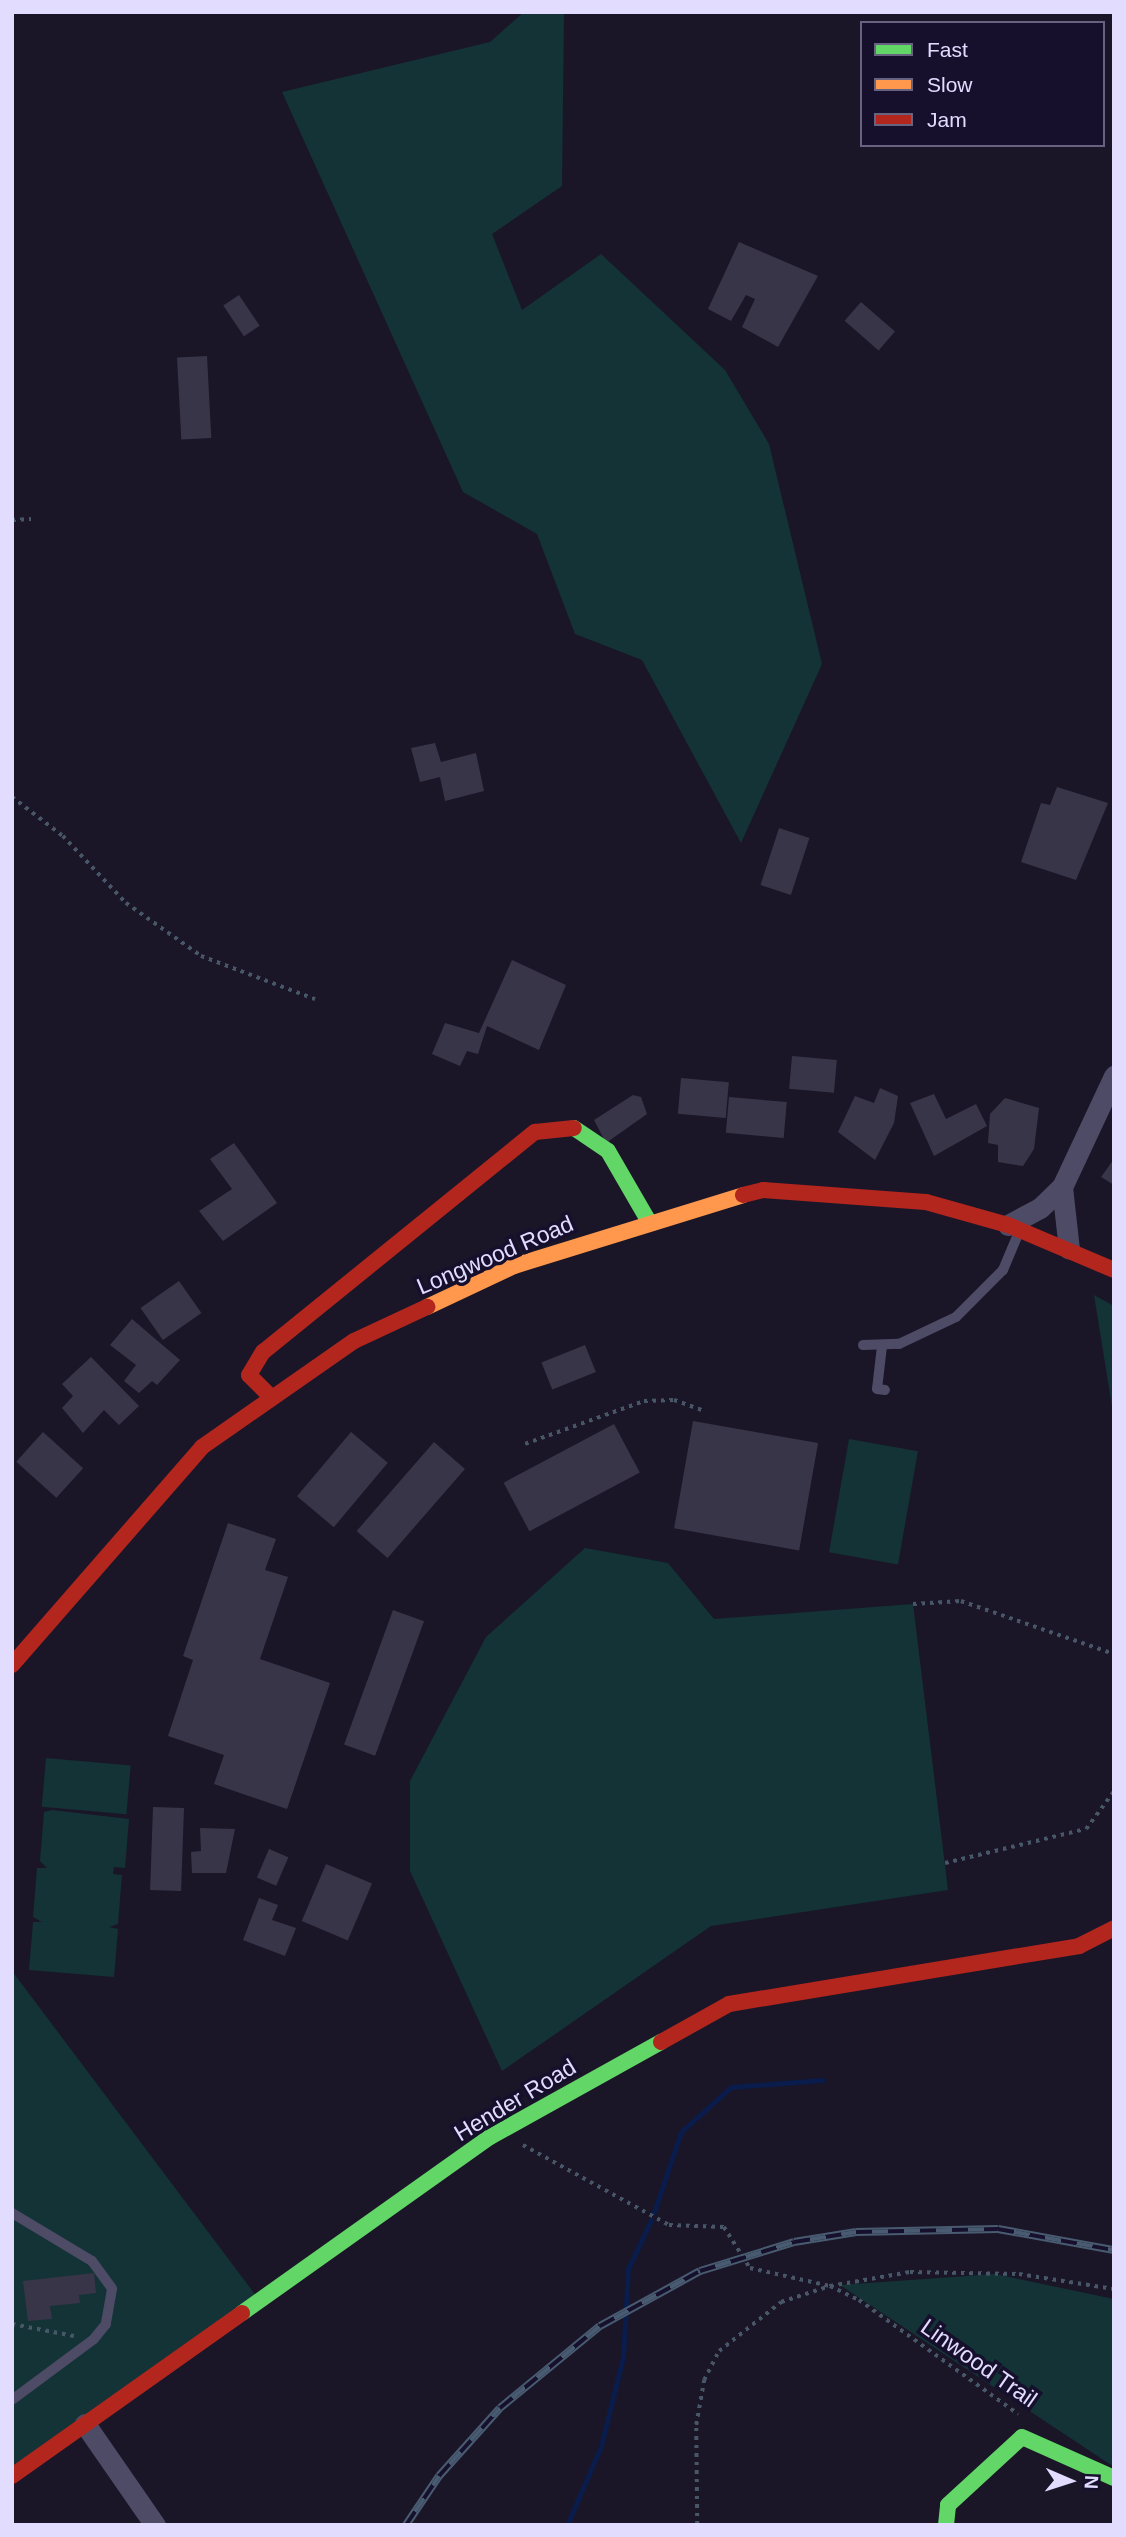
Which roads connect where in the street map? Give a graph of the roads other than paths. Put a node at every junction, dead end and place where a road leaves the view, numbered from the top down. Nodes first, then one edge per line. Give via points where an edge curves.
1 (1114, 1076) edge
2 (1062, 1186) junction
3 (648, 1220) junction
4 (1014, 1227) junction
5 (1069, 1249) junction
6 (1114, 1270) edge
7 (863, 1345) dead end
8 (883, 1346) junction
9 (885, 1390) dead end
10 (271, 1397) junction
11 (12, 1665) edge
12 (1114, 1928) edge
13 (12, 2213) edge
14 (12, 2400) edge
15 (85, 2424) junction
16 (12, 2476) edge
17 (1114, 2478) edge
18 (155, 2525) edge
19 (946, 2525) edge

1 - 2 street
2 - 4 street
2 - 5 street
3 - 4 street, Longwood Road via 763,1190 926,1202
3 - 10 street, Longwood Road via 514,1266 354,1341
3 - 10 street via 608,1151 575,1128 535,1132 263,1352 249,1375
4 - 5 street, Longwood Road
4 - 8 lane via 1003,1270 956,1317
5 - 6 street, Longwood Road
7 - 8 lane
8 - 9 lane via 877,1389
10 - 11 street, Longwood Road via 202,1447
12 - 15 street, Hender Road via 1079,1946 729,2004 490,2137
13 - 14 lane via 104,2273 111,2307 94,2339
15 - 16 street, Hender Road
15 - 18 street
17 - 19 street via 1022,2437 948,2505

